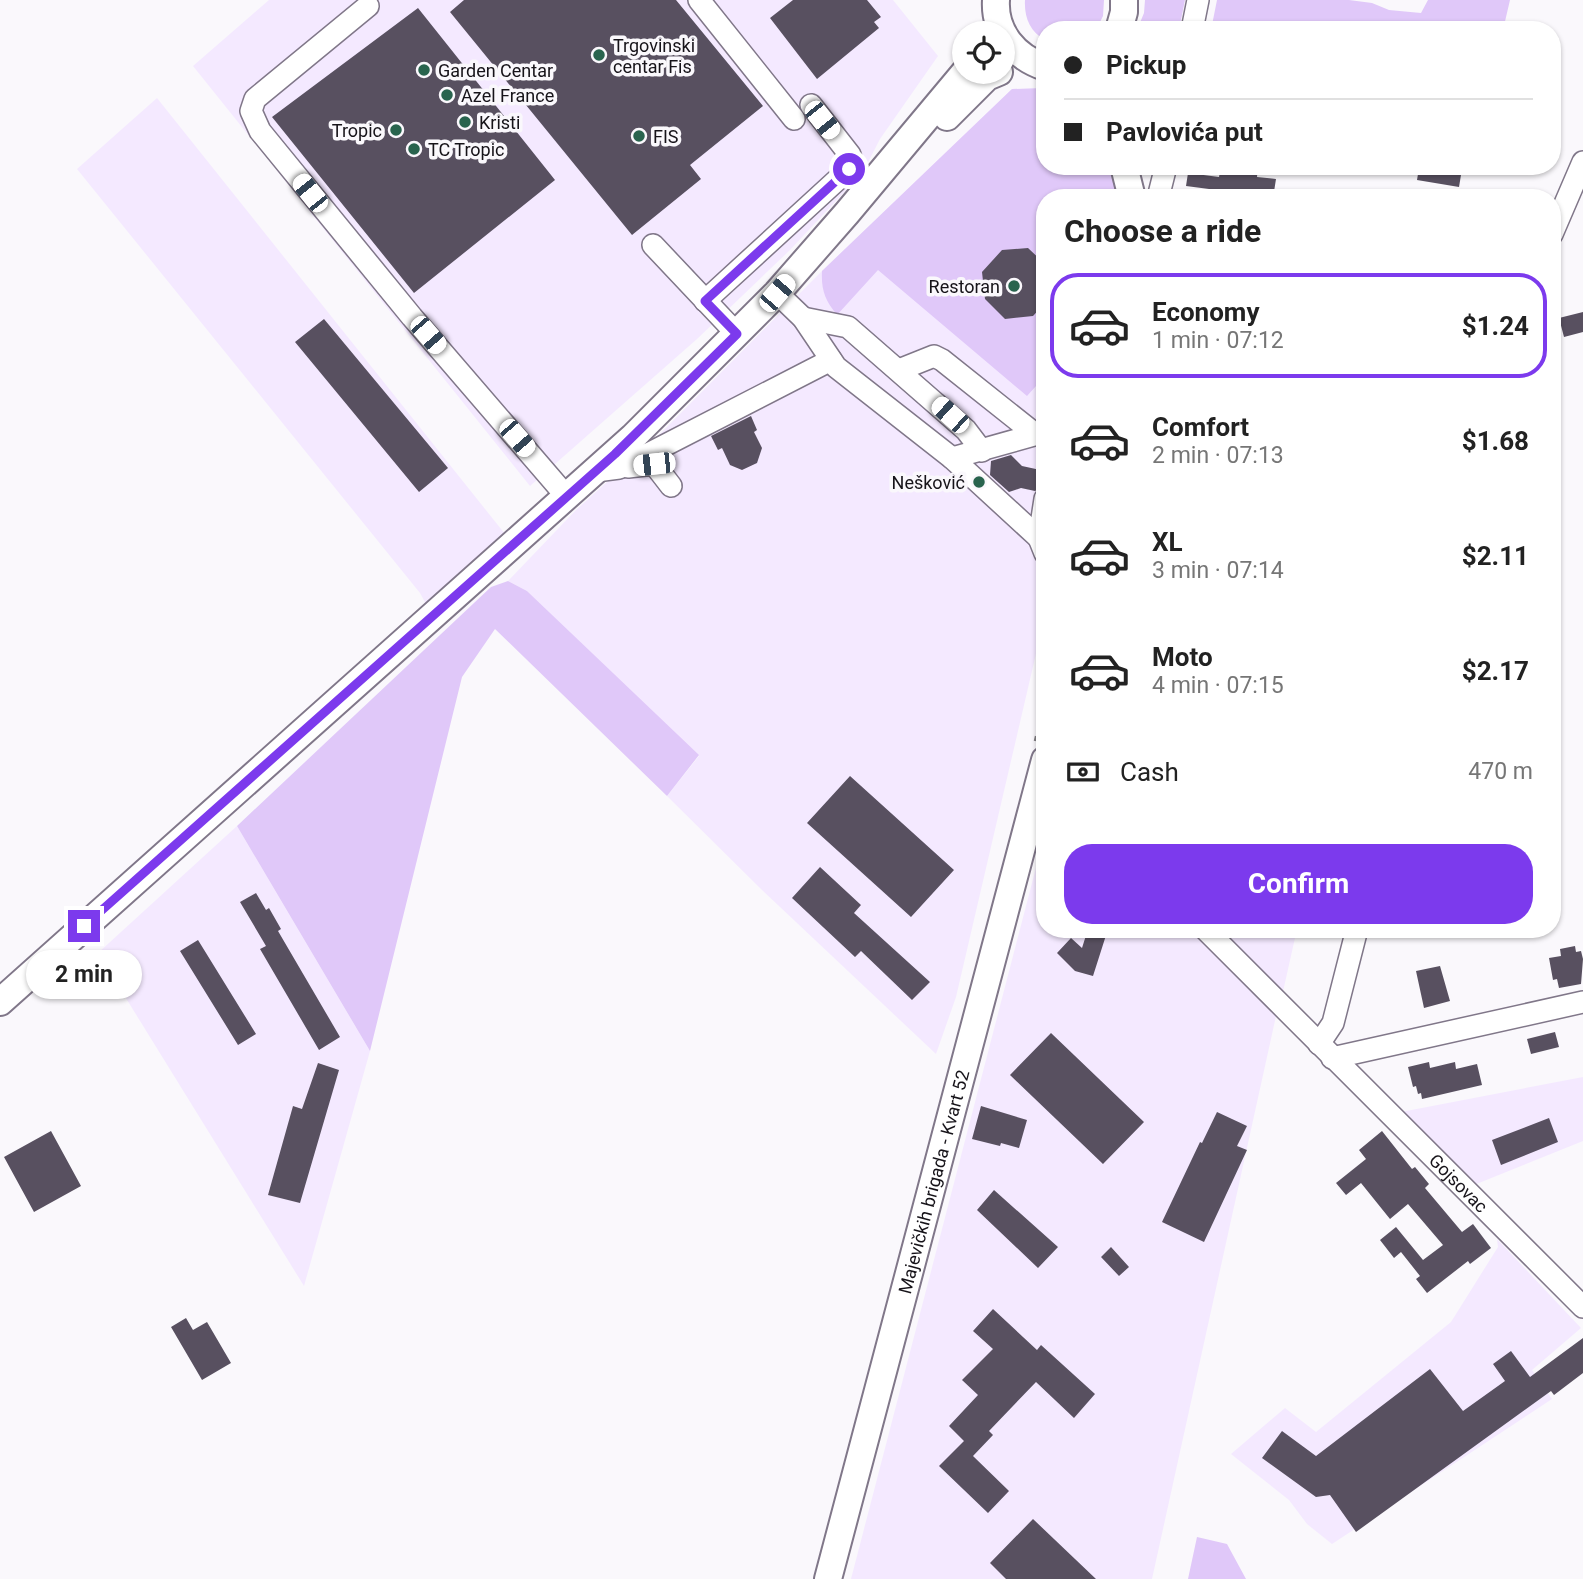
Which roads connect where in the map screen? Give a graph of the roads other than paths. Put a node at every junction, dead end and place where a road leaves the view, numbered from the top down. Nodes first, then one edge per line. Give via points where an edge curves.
1 (699, 0) edge
2 (1198, 0) edge
3 (996, 4) edge
4 (368, 6) dead end
5 (1194, 21) edge
6 (1036, 63) edge
7 (1015, 65) edge
8 (1036, 65) edge
9 (955, 84) edge
10 (980, 84) edge
11 (811, 106) dead end
12 (794, 119) dead end
13 (1583, 162) edge
14 (847, 213) junction
15 (1561, 213) edge
16 (653, 245) dead end
17 (777, 293) junction
18 (705, 301) junction
19 (803, 318) junction
20 (737, 334) junction
21 (831, 360) junction
22 (899, 370) junction
23 (1036, 430) edge
24 (1036, 434) edge
25 (982, 451) junction
26 (952, 458) junction
27 (608, 470) junction
28 (671, 486) dead end
29 (567, 497) junction
30 (1036, 539) edge
31 (1036, 803) edge
32 (1214, 938) edge
33 (1355, 938) edge
34 (0, 1002) edge
35 (1583, 1002) edge
36 (1325, 1051) junction
37 (1583, 1307) edge
38 (828, 1579) edge

1 - 12 street
2 - 5 street
3 - 6 main road via 1007,41
4 - 29 street via 255,99 251,111 260,131 319,204
7 - 8 main road
9 - 14 main road
10 - 14 main road
11 - 18 street via 850,155 849,169
13 - 15 street
14 - 17 main road
16 - 18 street
17 - 19 street
17 - 20 main road
18 - 20 street
19 - 21 street
19 - 22 street via 848,327
20 - 27 main road
21 - 26 street
21 - 27 street
22 - 23 street via 934,356
22 - 25 street via 966,430
24 - 25 street
25 - 26 street
26 - 30 street
27 - 28 street via 654,464
27 - 29 main road
29 - 34 main road
31 - 38 main road, Majevičkih brigada - Kvart 52
32 - 36 street
33 - 36 street
35 - 36 street
36 - 37 street, Gojsovac

